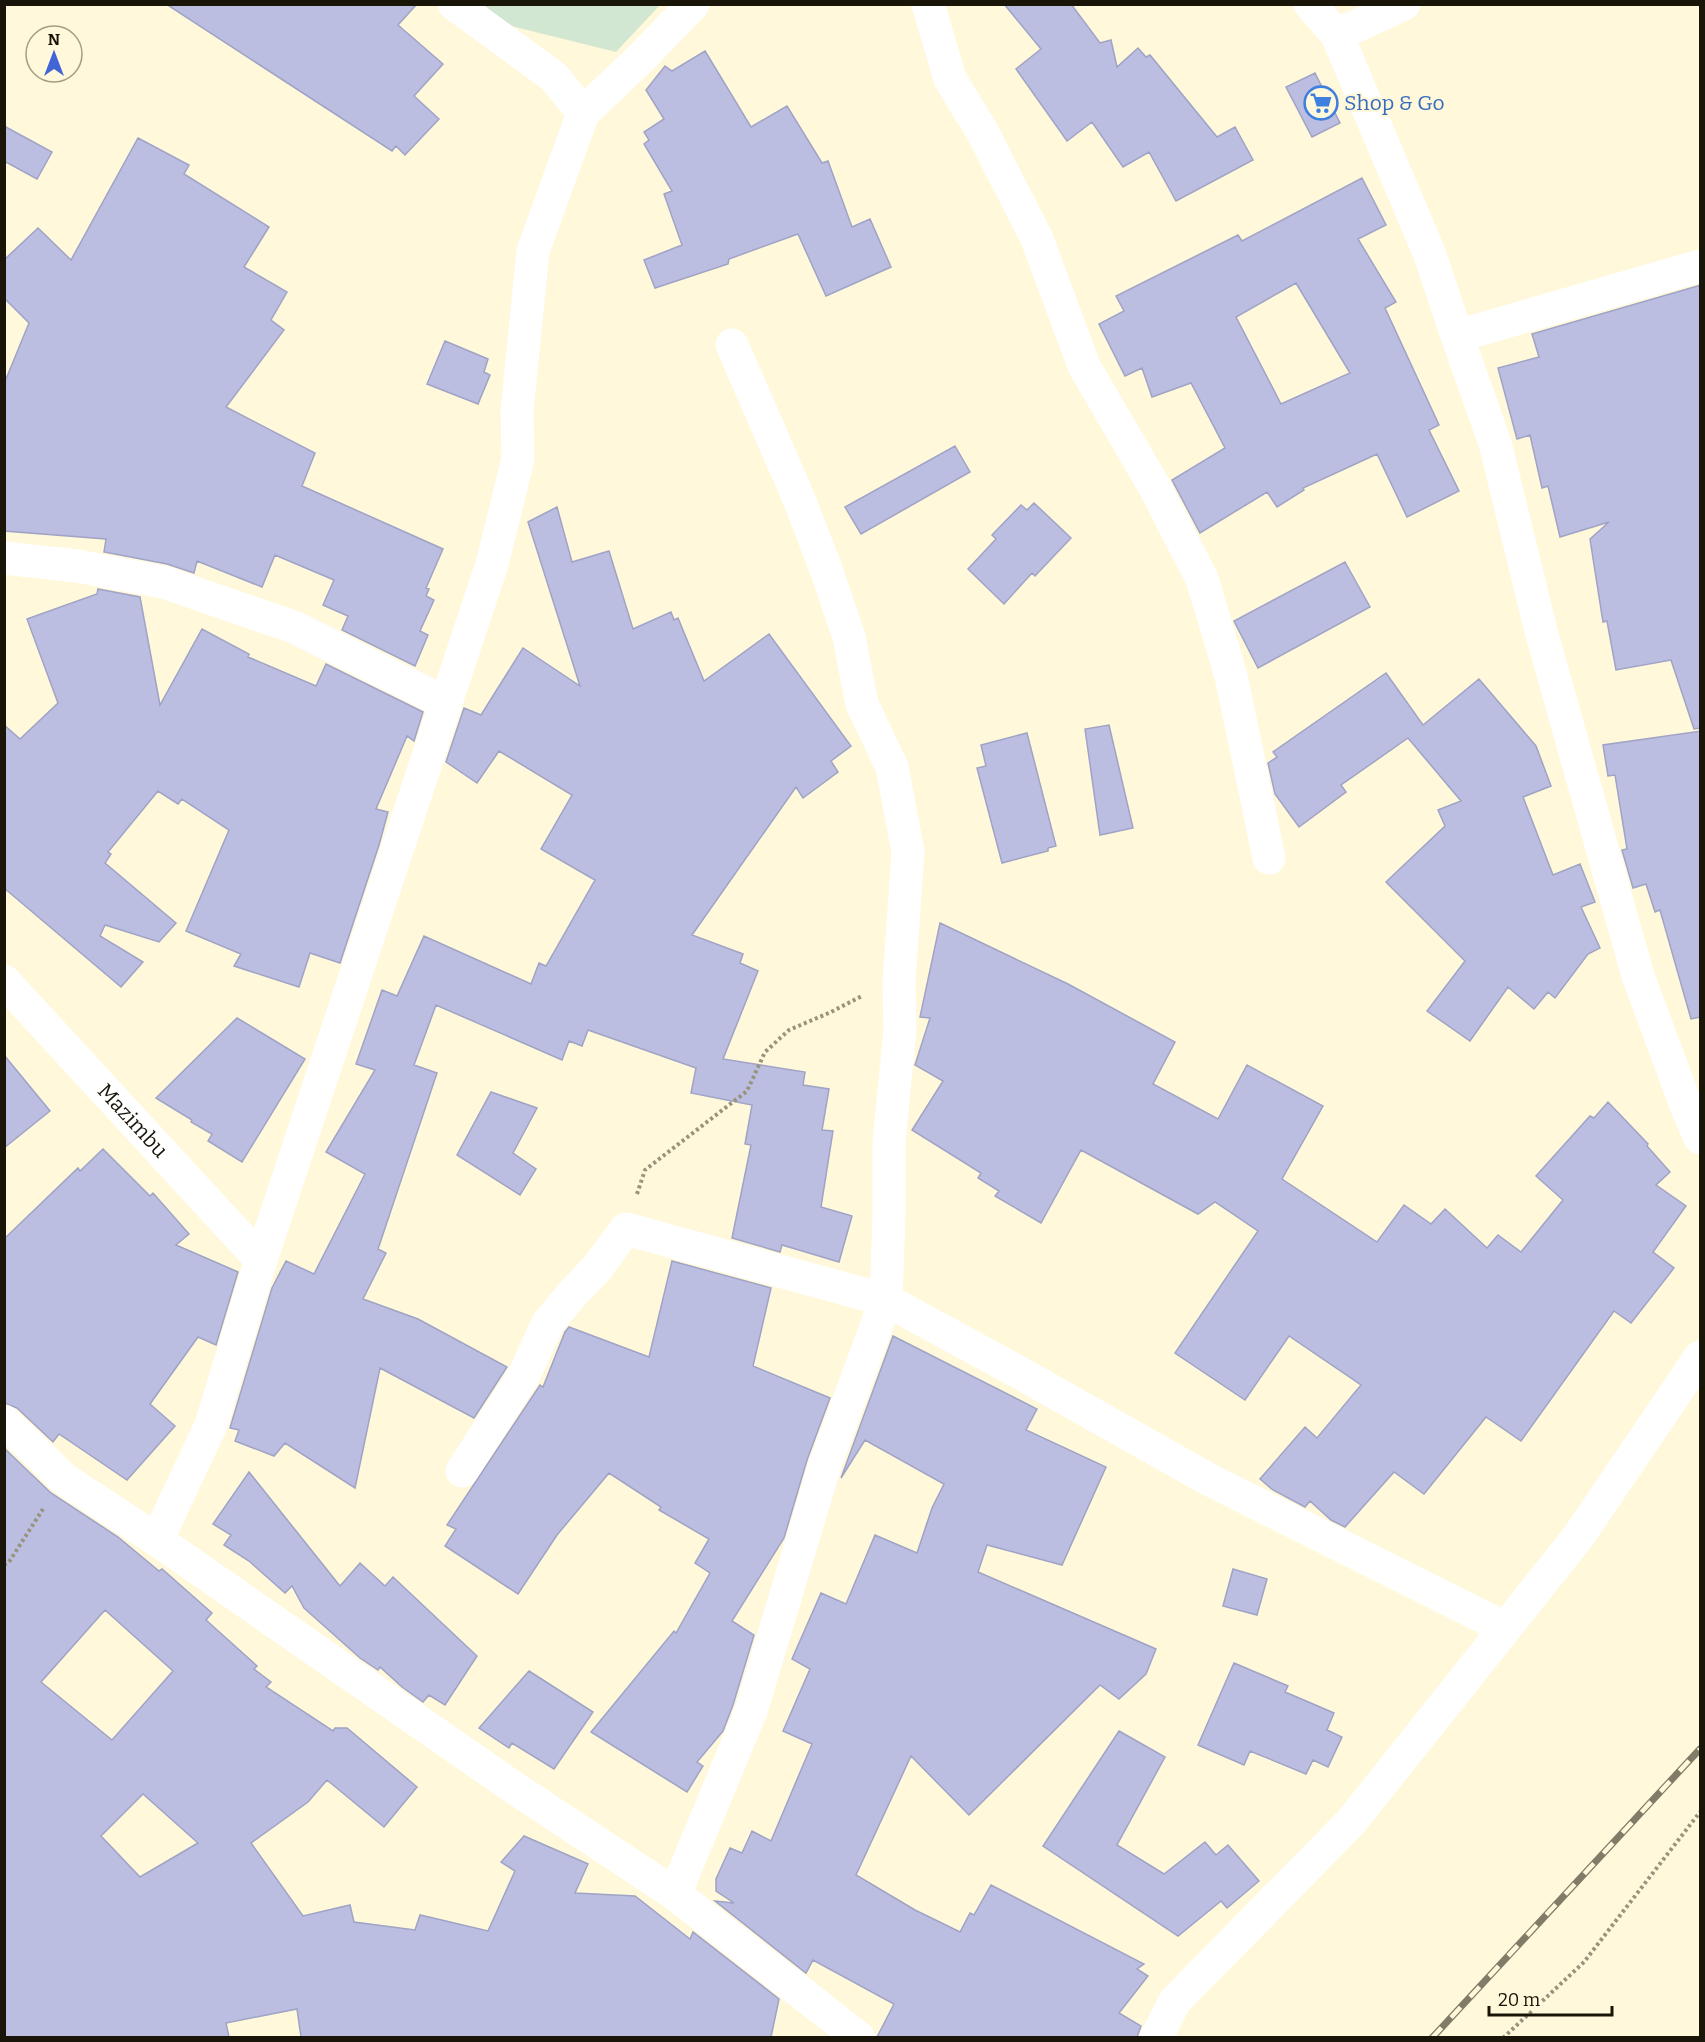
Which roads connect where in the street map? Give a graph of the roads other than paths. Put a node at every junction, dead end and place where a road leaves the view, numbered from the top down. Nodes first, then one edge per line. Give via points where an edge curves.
1 (454, 4) edge
2 (693, 4) edge
3 (928, 4) edge
4 (1310, 4) edge
5 (1404, 4) edge
6 (1337, 35) junction
7 (583, 113) junction
8 (1701, 266) edge
9 (1456, 336) junction
10 (732, 345) dead end
11 (4, 558) edge
12 (446, 703) junction
13 (1269, 858) dead end
14 (4, 981) edge
15 (1701, 1138) edge
16 (261, 1260) junction
17 (886, 1300) junction
18 (1701, 1357) edge
19 (4, 1421) edge
20 (462, 1471) dead end
21 (157, 1540) junction
22 (1505, 1628) junction
23 (675, 1894) junction
24 (858, 2037) edge
25 (1156, 2037) edge

1 - 7 street via 554,77
2 - 7 street
3 - 13 street via 950,80 982,131 1037,239 1084,366 1154,486 1202,579 1231,676
4 - 6 street
5 - 6 street
6 - 9 street via 1430,255
7 - 12 street via 533,250 517,411 518,459 492,564
8 - 9 street
9 - 15 street via 1495,443 1541,631 1638,975
10 - 17 street via 800,499 849,637 862,704 892,766 908,852 900,1030 889,1142
11 - 12 street via 163,582 294,627
12 - 16 street
14 - 16 street, Mazimbu
16 - 21 street via 211,1425
17 - 20 street via 626,1229 548,1323 524,1375
17 - 22 street via 1208,1479
17 - 23 street via 825,1465 752,1711
18 - 22 street via 1578,1537
19 - 21 street via 64,1479
21 - 23 street via 513,1787
22 - 25 street via 1351,1822 1175,2001
23 - 24 street

